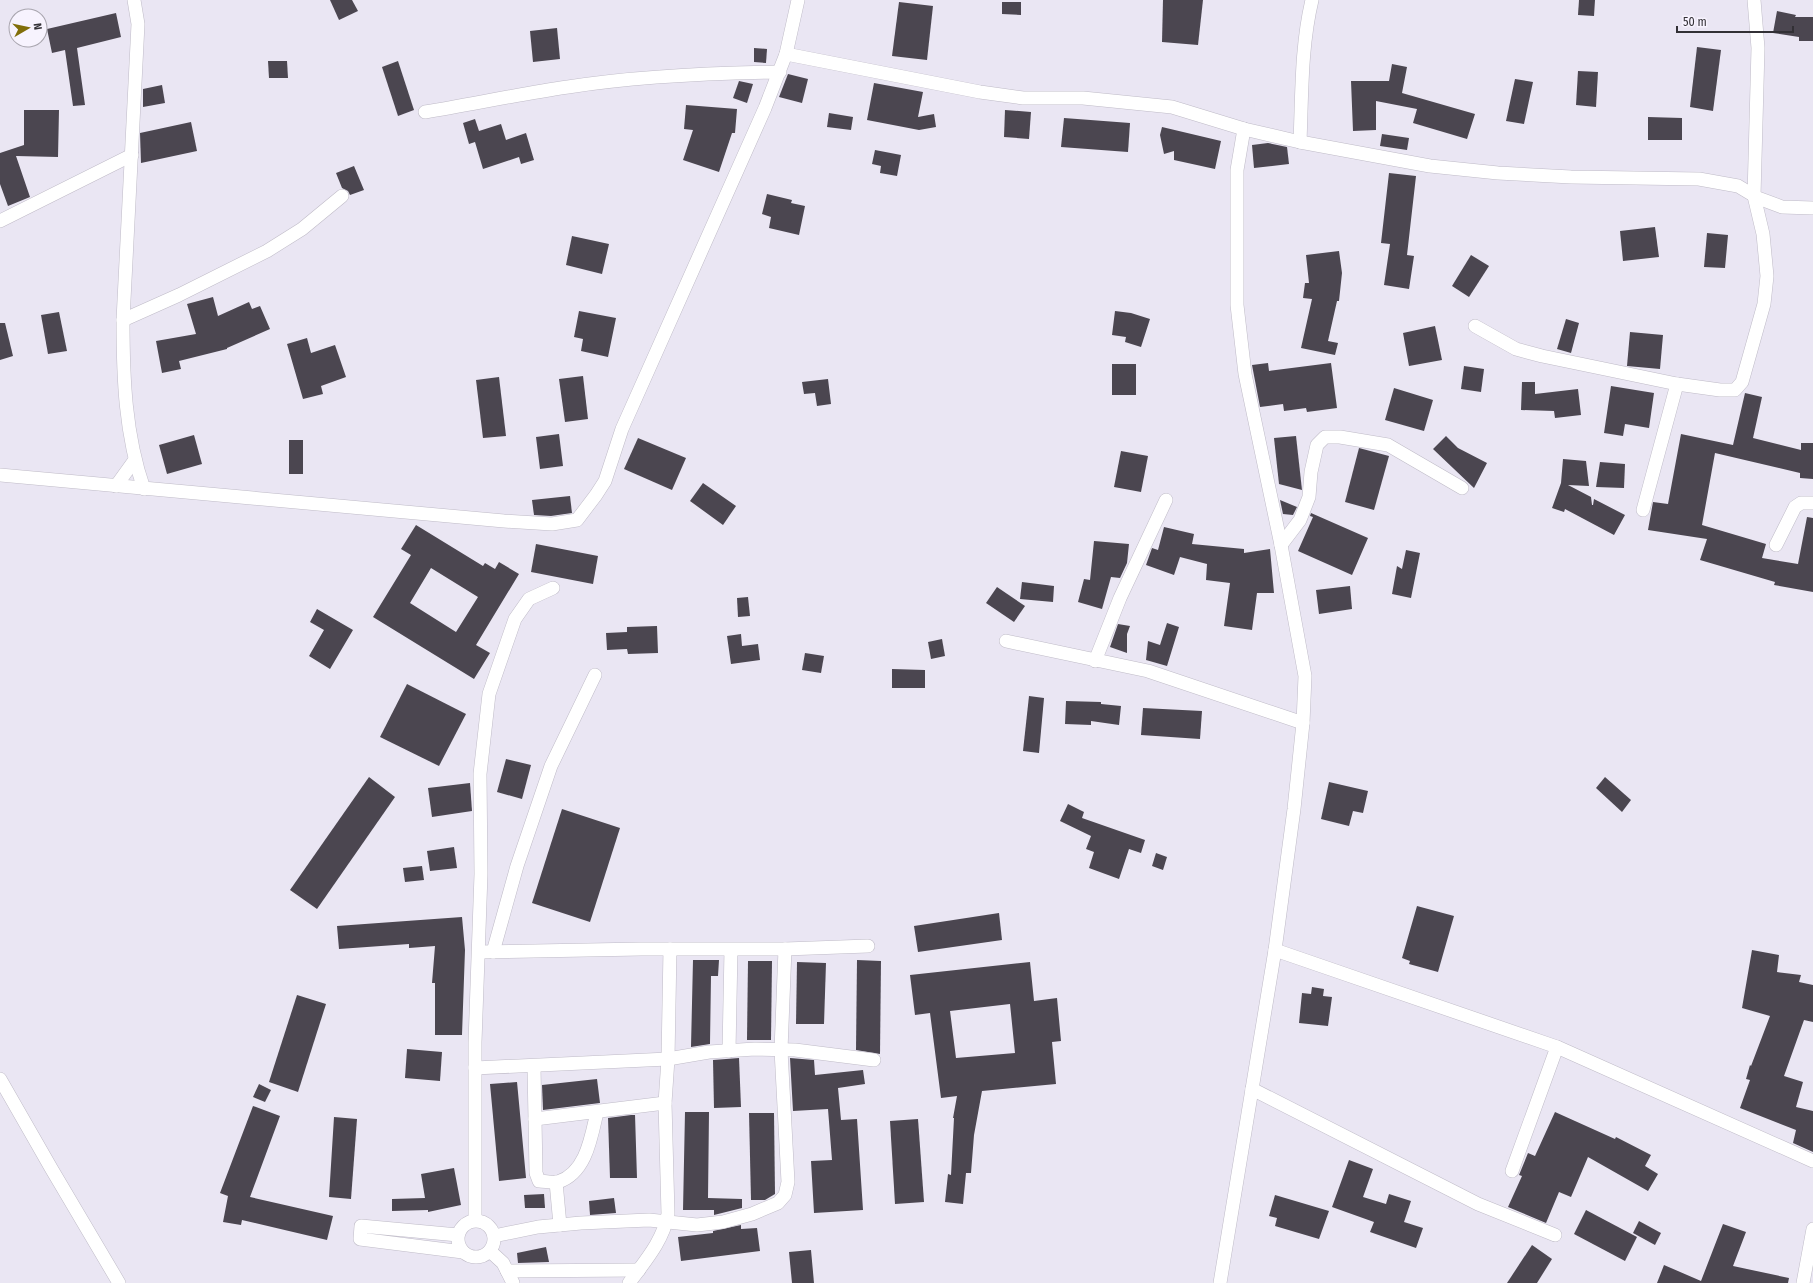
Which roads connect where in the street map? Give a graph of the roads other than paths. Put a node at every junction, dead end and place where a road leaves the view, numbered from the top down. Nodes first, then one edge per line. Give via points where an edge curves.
1 (134, 0) edge
2 (798, 0) edge
3 (1312, 0) edge
4 (1754, 0) edge
5 (786, 54) junction
6 (780, 72) junction
7 (425, 112) dead end
8 (1244, 129) junction
9 (1300, 142) junction
10 (132, 155) junction
11 (342, 196) dead end
12 (1754, 196) junction
13 (1813, 208) edge
14 (0, 221) edge
15 (123, 320) junction
16 (1475, 326) dead end
17 (1677, 384) junction
18 (134, 461) junction
19 (0, 475) edge
20 (116, 486) junction
21 (1462, 488) dead end
22 (144, 489) junction
23 (1166, 500) dead end
24 (1813, 503) edge
25 (1643, 510) dead end
26 (1281, 545) junction
27 (1776, 545) dead end
28 (553, 588) dead end
29 (1006, 641) dead end
30 (1095, 661) junction
31 (595, 675) dead end
32 (1303, 723) junction
33 (868, 946) dead end
34 (670, 949) junction
35 (785, 949) junction
36 (731, 950) junction
37 (1275, 950) junction
38 (479, 952) junction
39 (493, 952) junction
40 (1557, 1046) junction
41 (781, 1050) junction
42 (729, 1051) junction
43 (668, 1060) junction
44 (874, 1060) dead end
45 (534, 1067) junction
46 (475, 1068) junction
47 (0, 1079) edge
48 (1252, 1089) junction
49 (665, 1104) junction
50 (597, 1112) junction
51 (536, 1119) junction
52 (1813, 1162) edge
53 (1512, 1171) dead end
54 (556, 1182) junction
55 (475, 1220) junction
56 (667, 1221) junction
57 (560, 1225) junction
58 (1813, 1230) edge
59 (458, 1235) junction
60 (1555, 1235) dead end
61 (494, 1236) junction
62 (490, 1251) junction
63 (463, 1252) junction
64 (639, 1270) junction
65 (510, 1277) edge
66 (120, 1283) edge
67 (629, 1283) edge
68 (1220, 1283) edge
69 (1803, 1283) edge

1 - 10 street via 138,24
2 - 5 street
3 - 9 street via 1307,19 1303,63
4 - 12 street via 1758,48
5 - 6 street
5 - 8 street via 1023,98 1083,98 1172,107
6 - 7 street via 636,78 569,86
6 - 22 street via 622,429 605,481 577,520 552,524 504,521
8 - 9 street
8 - 26 street via 1237,170 1237,305 1245,374
9 - 12 street via 1430,166 1498,173 1699,179 1738,186
10 - 14 street
10 - 15 street
11 - 15 street via 302,229 267,251
12 - 13 street via 1782,207
12 - 17 street via 1763,234 1767,276 1764,304 1742,382 1735,390
15 - 18 street via 128,424
16 - 17 street via 1516,349
17 - 25 street
18 - 20 street
18 - 22 street
19 - 20 street
20 - 22 street
21 - 26 street via 1388,444 1325,437 1317,445 1305,508 1300,520
23 - 30 street via 1120,598
24 - 27 street via 1801,503 1796,507
26 - 32 street via 1305,676
28 - 38 street via 529,599 514,619 489,694 480,774
29 - 30 street
30 - 32 street via 1148,671
31 - 39 street via 551,766 517,866
32 - 37 street
33 - 35 street
34 - 36 street
34 - 39 street
34 - 43 street
35 - 36 street
35 - 41 street
36 - 42 street
37 - 40 street
37 - 48 street
38 - 39 street
38 - 46 street
40 - 52 street
40 - 53 street
41 - 42 street
41 - 44 street
41 - 56 street via 788,1182 785,1195 778,1203 723,1222 697,1225
42 - 43 street
43 - 45 street
43 - 49 street
45 - 46 street
45 - 51 street
46 - 55 street
47 - 66 street
48 - 60 street via 1478,1204
48 - 68 street
49 - 50 street
49 - 56 street
50 - 51 street
50 - 54 street via 590,1141 579,1166 573,1174
51 - 54 street via 537,1178 539,1181
54 - 57 street
55 - 59 street via 464,1225
55 - 61 street via 487,1224
56 - 57 street
56 - 64 street via 656,1246
57 - 61 street
58 - 69 street
59 - 63 street via 457,1241
59 - 63 street via 361,1232
61 - 62 street
62 - 63 street via 480,1258 473,1258
62 - 65 street via 504,1263
64 - 65 street
64 - 67 street

